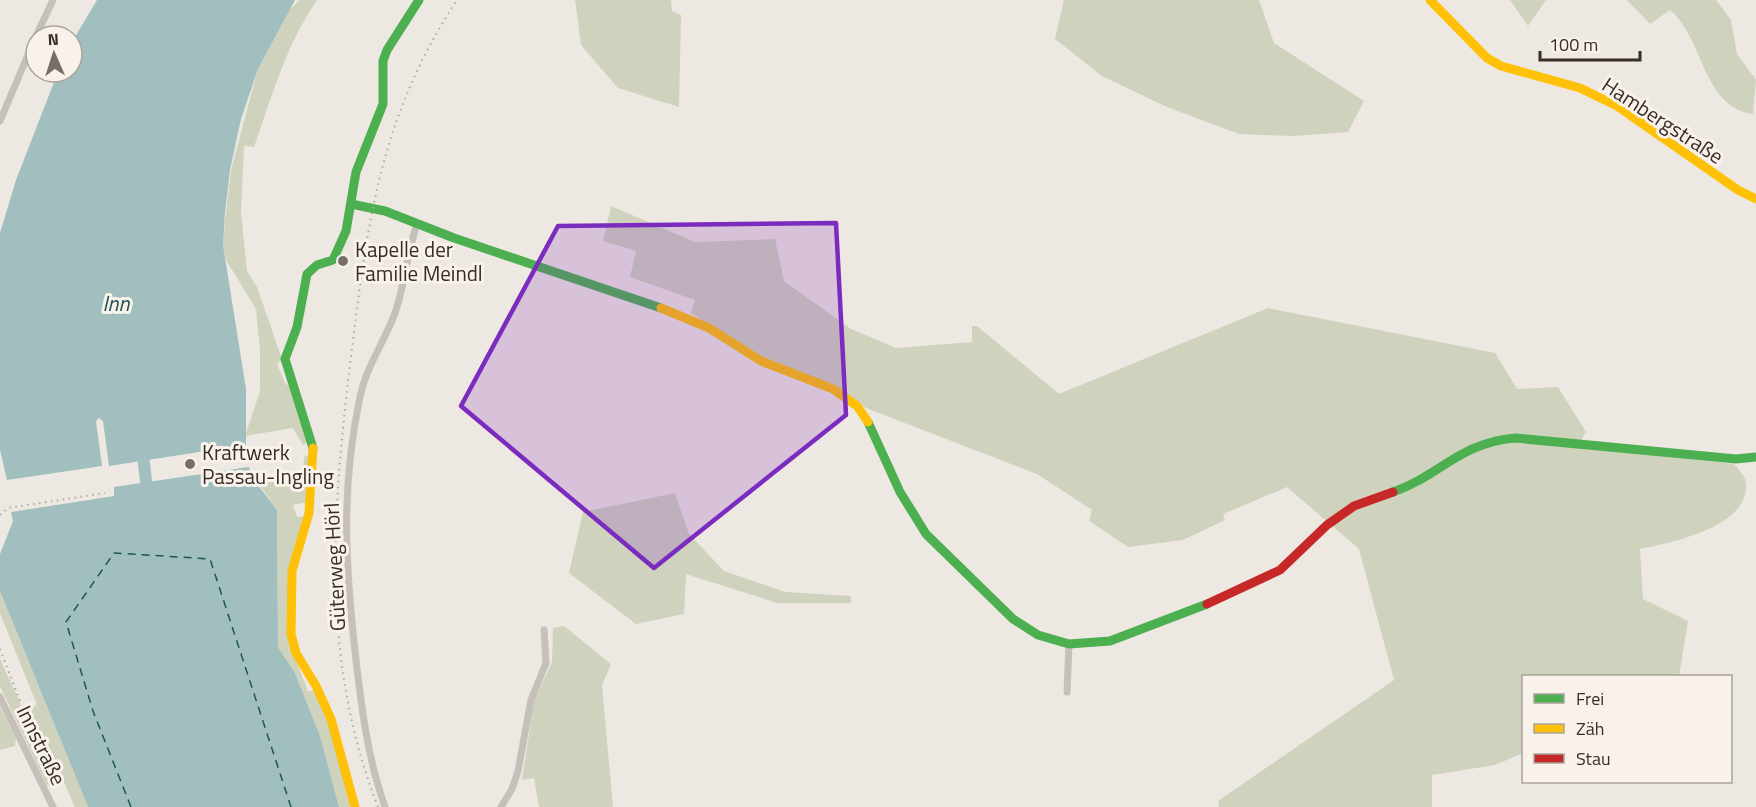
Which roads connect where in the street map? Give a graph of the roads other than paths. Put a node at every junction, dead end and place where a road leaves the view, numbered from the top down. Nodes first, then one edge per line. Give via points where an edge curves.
1 (53, 0) edge
2 (419, 0) edge
3 (1430, 0) edge
4 (42, 24) edge
5 (24, 64) edge
6 (0, 121) edge
7 (1756, 199) edge
8 (351, 204) junction
9 (417, 224) junction
10 (1756, 457) edge
11 (544, 630) dead end
12 (1069, 645) junction
13 (1067, 692) dead end
14 (0, 697) edge
15 (53, 807) edge
16 (355, 807) edge
17 (385, 807) edge
18 (501, 807) edge

1 - 4 street
2 - 8 street via 383,61 383,104 356,172
3 - 7 street, Hambergstraße via 1487,58 1501,66 1580,88 1617,106
5 - 6 street
8 - 9 street via 385,211
8 - 16 street via 336,256 307,274 297,327 285,359 314,453 309,513 292,571 291,634 296,653 331,719
9 - 12 street via 682,315 761,361 849,399 864,414 900,492 926,534 1013,620 1038,635
9 - 17 street, Güterweg Hörl via 396,310 360,395 345,514 351,618 363,718 371,763
10 - 12 street via 1736,459 1515,438 1493,440 1472,447 1402,489 1339,515 1296,557 1253,585 1110,641
11 - 18 street via 546,663 531,700 518,771
12 - 13 street
14 - 15 street, Innstraße

